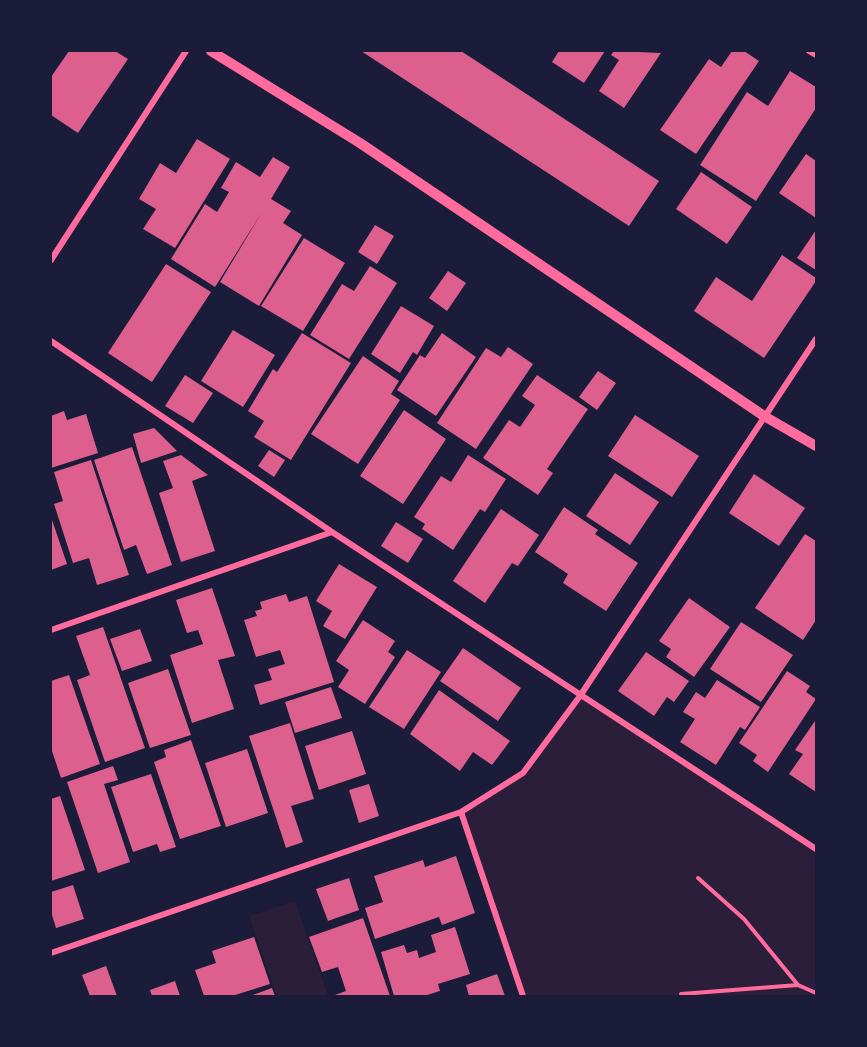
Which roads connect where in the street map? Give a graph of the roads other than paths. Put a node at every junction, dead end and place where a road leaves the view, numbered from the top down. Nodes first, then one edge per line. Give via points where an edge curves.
1 (186, 51) edge
2 (211, 51) edge
3 (809, 51) edge
4 (816, 55) edge
5 (51, 260) edge
6 (816, 339) edge
7 (51, 341) edge
8 (764, 416) junction
9 (816, 447) edge
10 (332, 532) junction
11 (51, 630) edge
12 (579, 696) junction
13 (461, 812) junction
14 (816, 849) edge
15 (51, 953) edge
16 (523, 996) edge

1 - 5 street
2 - 8 street via 360,142
3 - 4 street
6 - 8 street
7 - 10 street
8 - 9 street
8 - 12 street
10 - 11 street
10 - 12 street
12 - 13 street via 523,773
12 - 14 street
13 - 15 street
13 - 16 street

